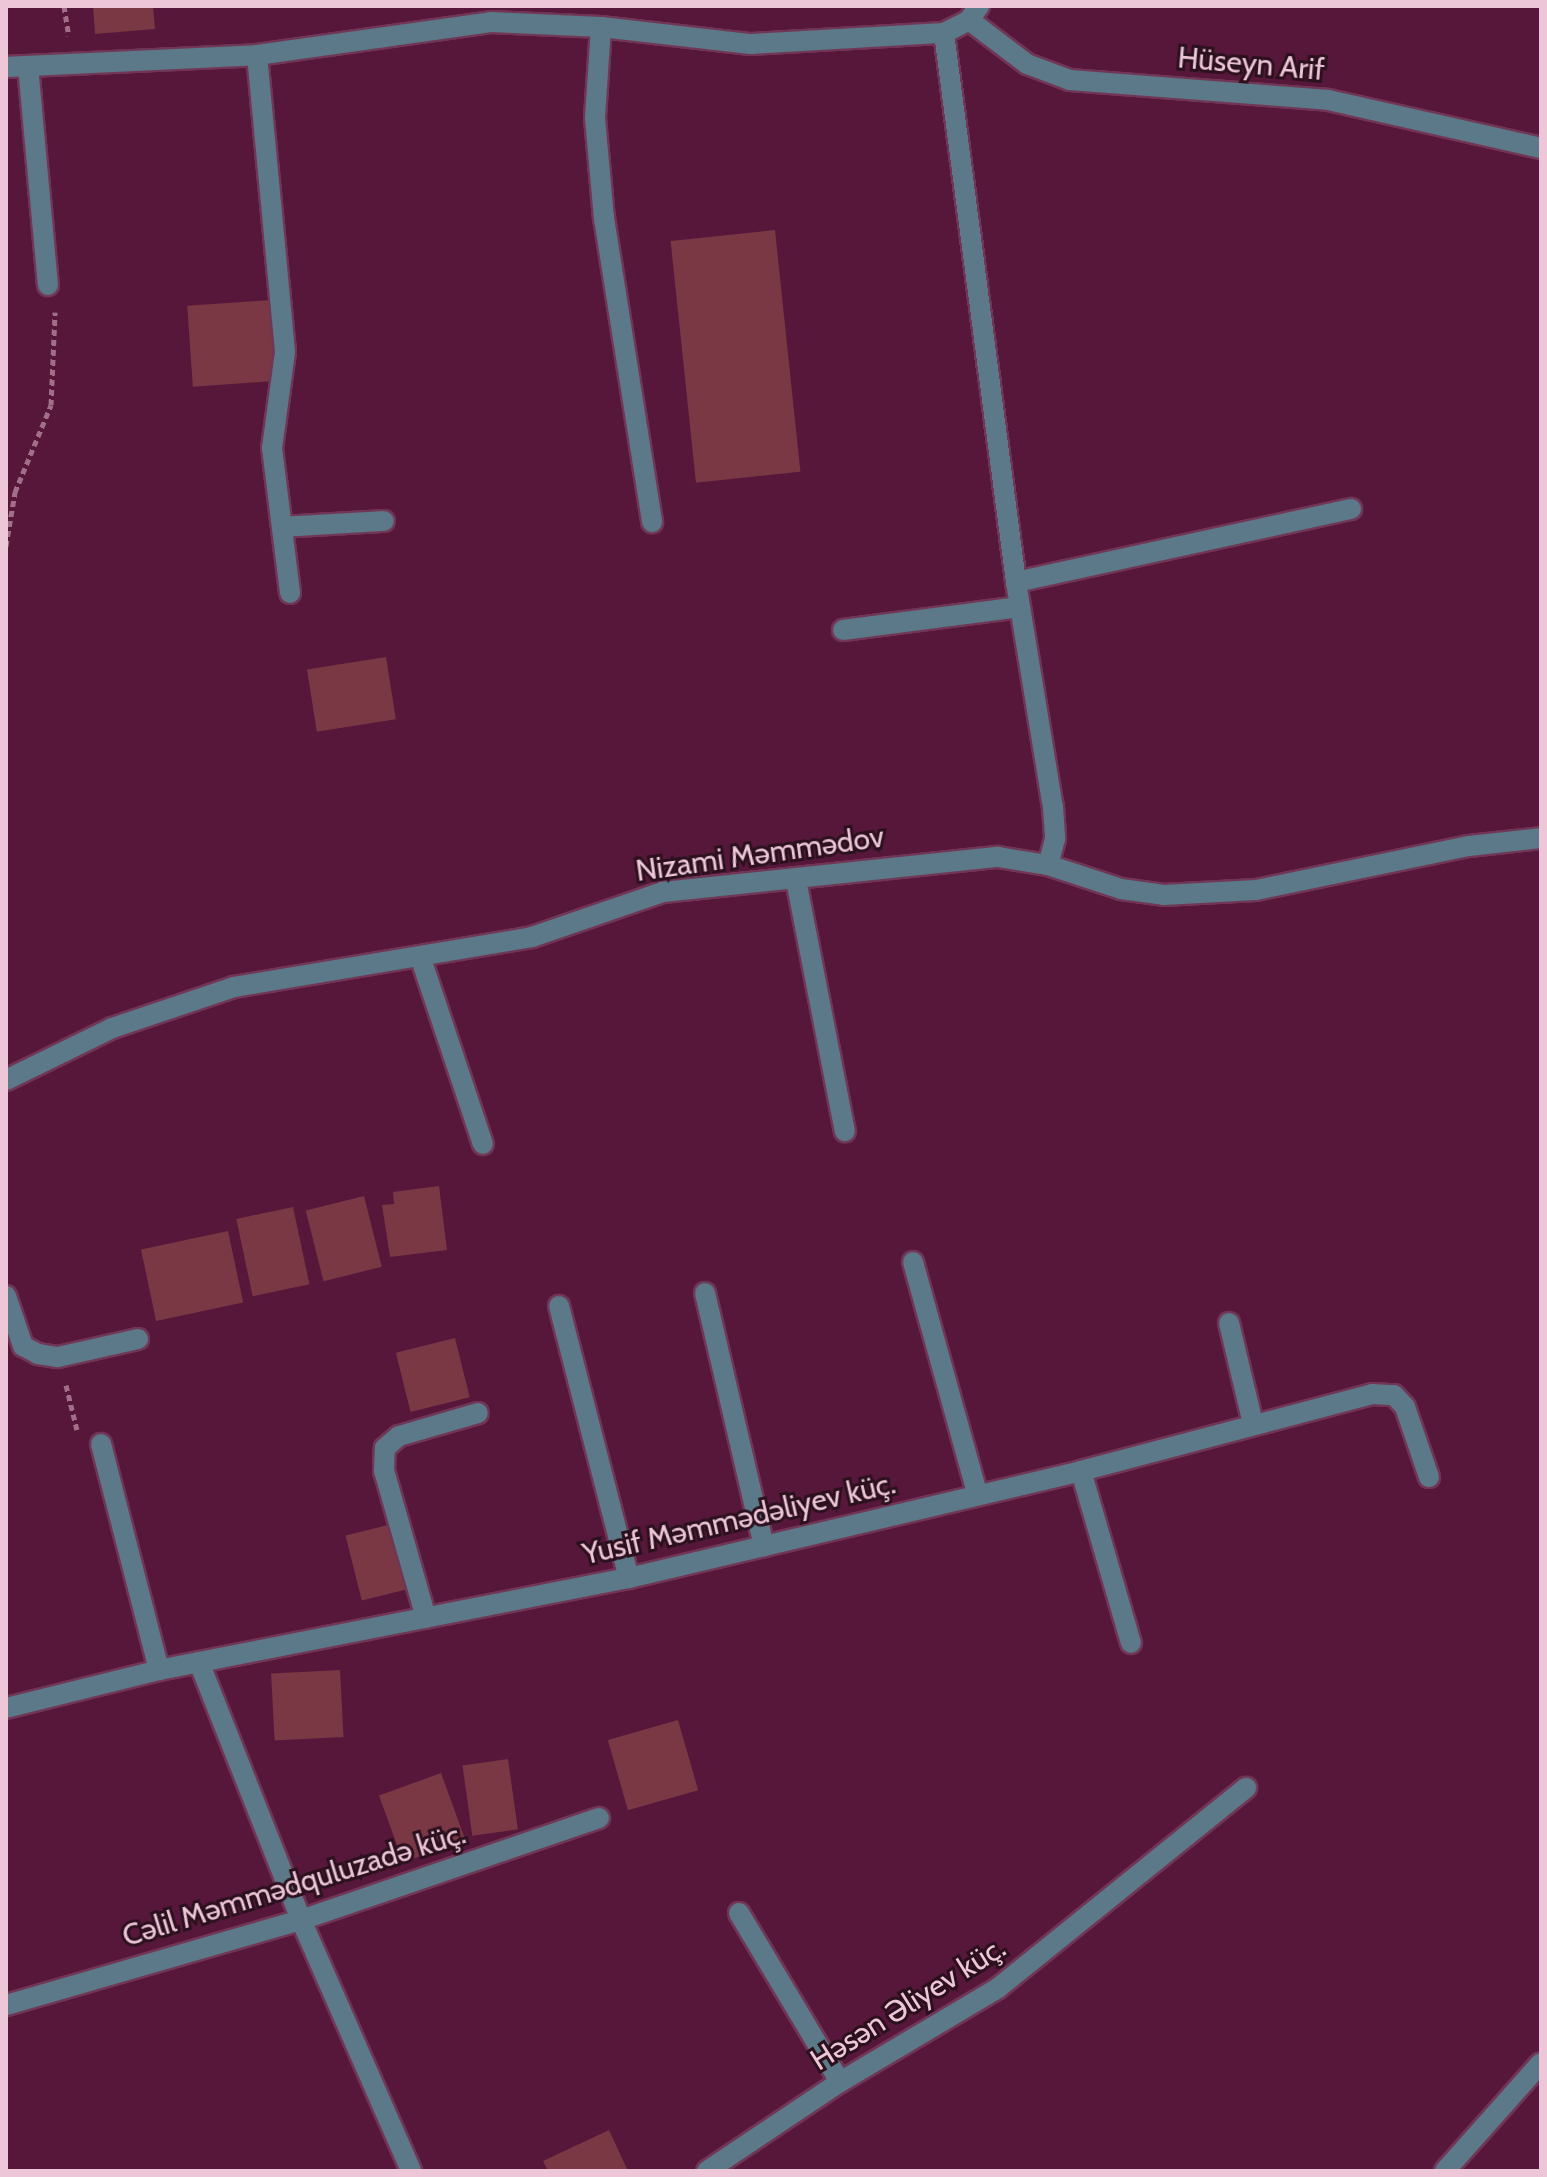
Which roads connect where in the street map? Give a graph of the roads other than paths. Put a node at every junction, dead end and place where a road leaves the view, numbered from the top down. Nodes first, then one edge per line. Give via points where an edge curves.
1 (974, 13) edge
2 (601, 27) junction
3 (944, 33) junction
4 (257, 55) junction
5 (28, 66) junction
6 (6, 67) edge
7 (1541, 148) edge
8 (48, 285) road end
9 (1351, 509) dead end
10 (384, 521) dead end
11 (652, 522) dead end
12 (282, 527) junction
13 (1016, 582) junction
14 (290, 593) dead end
15 (1020, 607) junction
16 (843, 630) dead end
17 (1541, 838) edge
18 (1048, 865) junction
19 (796, 880) junction
20 (421, 959) junction
21 (6, 1080) edge
22 (845, 1131) dead end
23 (483, 1144) dead end
24 (913, 1262) dead end
25 (705, 1293) dead end
26 (6, 1296) edge
27 (559, 1306) dead end
28 (1229, 1323) dead end
29 (138, 1339) dead end
30 (478, 1413) dead end
31 (1253, 1424) junction
32 (101, 1444) road end
33 (1081, 1471) junction
34 (1429, 1477) dead end
35 (977, 1493) junction
36 (764, 1546) junction
37 (629, 1578) junction
38 (426, 1618) junction
39 (1131, 1643) dead end
40 (199, 1662) junction
41 (159, 1670) junction
42 (6, 1708) edge
43 (1246, 1788) dead end
44 (599, 1818) dead end
45 (739, 1913) dead end
46 (301, 1920) junction
47 (6, 2005) edge
48 (1541, 2063) edge
49 (840, 2082) junction
50 (411, 2171) edge
51 (707, 2171) edge
52 (1445, 2171) edge

1 - 3 street
1 - 7 street, Hüseyn Arif via 1027,64 1070,80 1328,100
2 - 3 street via 751,44
2 - 4 street via 491,22
2 - 11 street via 595,118 604,218
3 - 13 street
4 - 5 street
4 - 12 street via 285,352 272,448
5 - 6 street
5 - 8 street
9 - 13 street
10 - 12 street
12 - 14 street
13 - 15 street
15 - 16 street
15 - 18 street via 1053,807 1055,839
17 - 18 street, Nizami Məmmədov via 1469,846 1256,890 1194,894 1121,889
18 - 19 street, Nizami Məmmədov via 985,858
19 - 20 street, Nizami Məmmədov via 663,892 532,937
19 - 22 street
20 - 21 street, Nizami Məmmədov via 234,987 112,1028
20 - 23 street
24 - 35 street
25 - 36 street
26 - 29 street via 23,1346 58,1357
27 - 37 street
28 - 31 street
30 - 38 street via 399,1436 385,1448 384,1471
31 - 33 street, Yusif Məmmədəliyev küç.
31 - 34 street, Yusif Məmmədəliyev küç. via 1372,1394 1394,1395 1405,1407
32 - 41 street
33 - 35 street, Yusif Məmmədəliyev küç.
33 - 39 street
35 - 36 street, Yusif Məmmədəliyev küç.
36 - 37 street, Yusif Məmmədəliyev küç.
37 - 38 street, Yusif Məmmədəliyev küç.
38 - 40 street, Yusif Məmmədəliyev küç.
40 - 41 street, Yusif Məmmədəliyev küç.
40 - 46 street
41 - 42 street, Yusif Məmmədəliyev küç.
43 - 49 street, Həsən Əliyev küç. via 998,1988
44 - 46 street, Cəlil Məmmədquluzadə küç.
45 - 49 street
46 - 47 street, Cəlil Məmmədquluzadə küç.
46 - 50 street
48 - 52 street
49 - 51 street, Həsən Əliyev küç.

